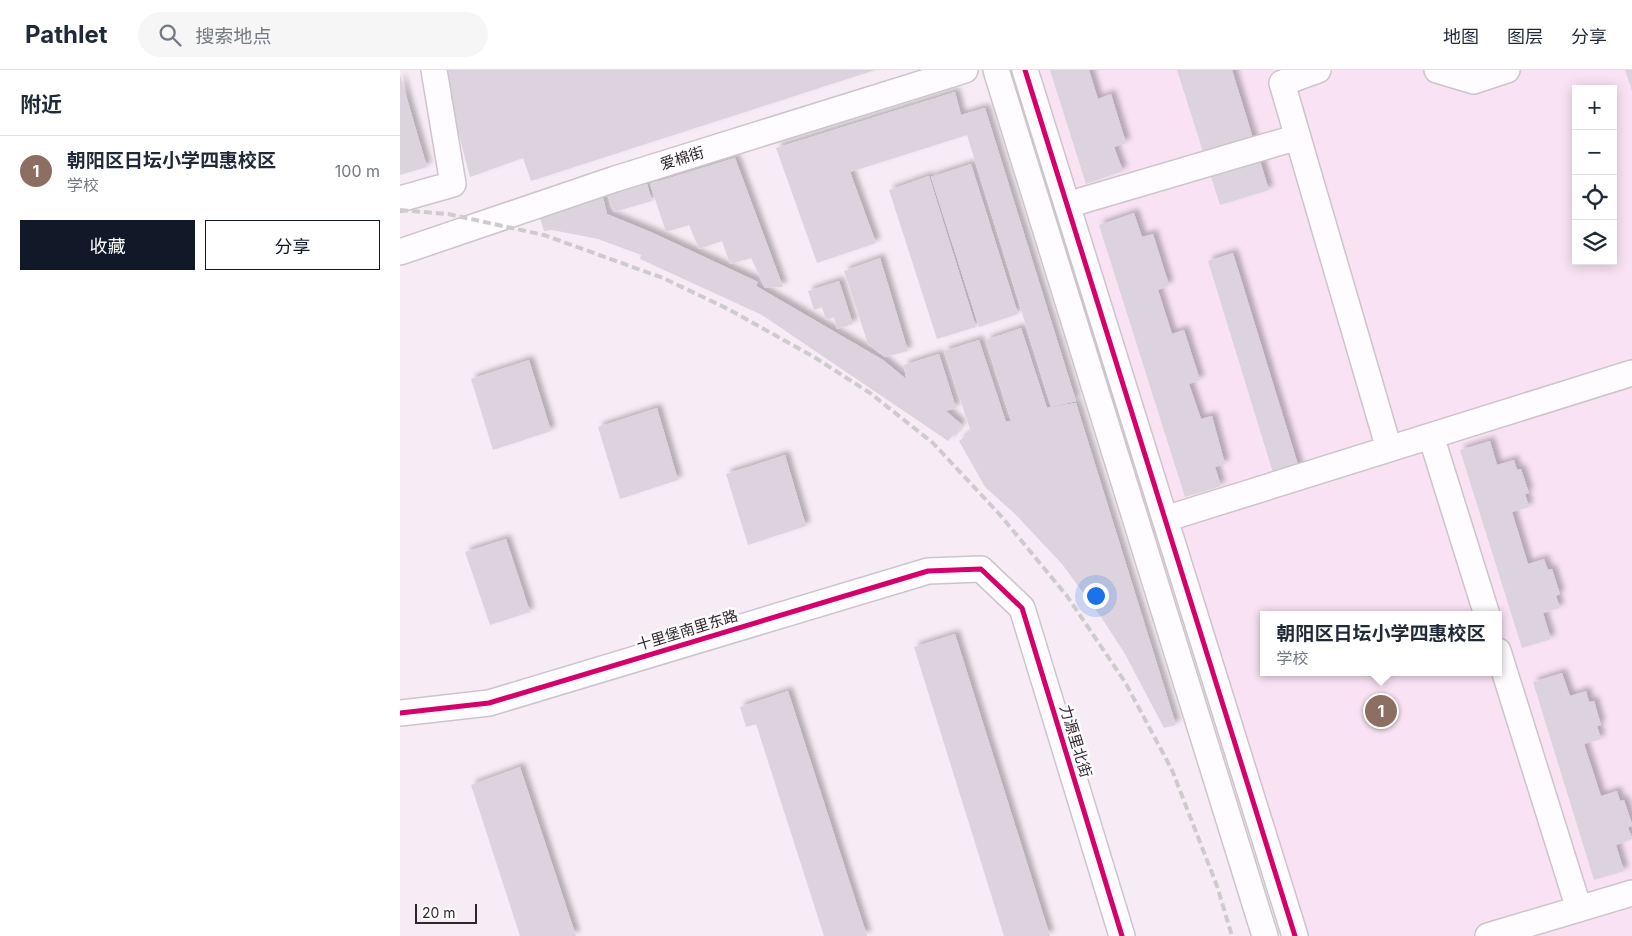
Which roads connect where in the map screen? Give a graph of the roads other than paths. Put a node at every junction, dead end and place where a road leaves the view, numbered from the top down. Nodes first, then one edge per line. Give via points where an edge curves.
1 (434, 70) edge
2 (965, 70) edge
3 (996, 70) edge
4 (1025, 70) edge
5 (1318, 70) edge
6 (1437, 70) edge
7 (1508, 70) edge
8 (1298, 137) junction
9 (400, 199) edge
10 (1067, 206) junction
11 (400, 252) edge
12 (1632, 373) edge
13 (1431, 436) junction
14 (1389, 449) junction
15 (1165, 519) junction
16 (981, 569) joint
17 (1486, 611) edge
18 (1502, 664) edge
19 (400, 714) edge
20 (1632, 893) edge
21 (1579, 909) junction
22 (1122, 936) edge
23 (1265, 936) edge
24 (1295, 936) edge
25 (1488, 936) edge

1 - 9 street via 454,184
2 - 11 street, 爱棉街 via 615,179
3 - 23 street
4 - 10 street
5 - 8 street via 1282,83
6 - 7 street via 1474,81
8 - 10 street
8 - 14 street
10 - 15 street
12 - 13 street
13 - 14 street
13 - 17 street
14 - 15 street
15 - 24 street
16 - 19 street, 十里堡南里东路 via 928,571 489,703
16 - 22 street, 力源里北街 via 1022,608
18 - 21 street
20 - 21 street
21 - 25 street

